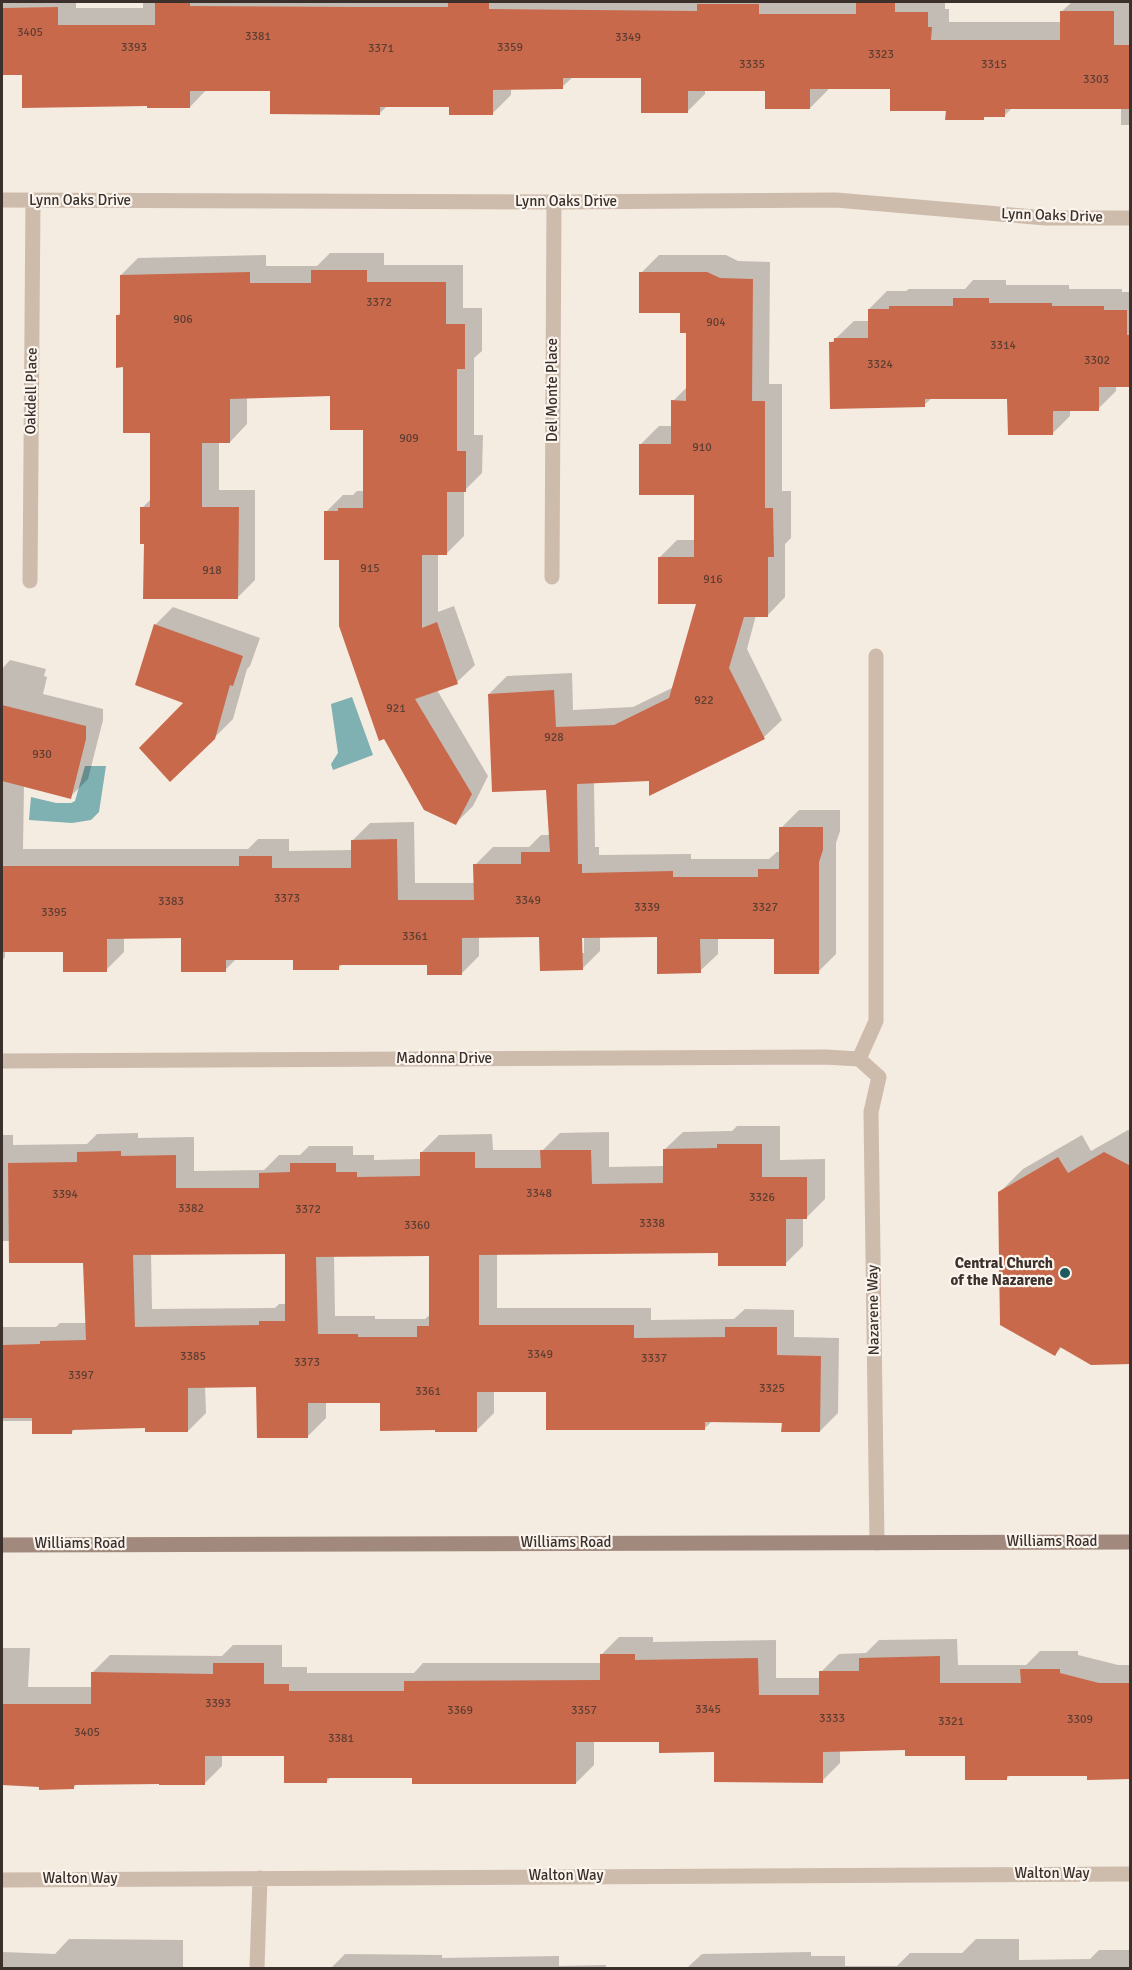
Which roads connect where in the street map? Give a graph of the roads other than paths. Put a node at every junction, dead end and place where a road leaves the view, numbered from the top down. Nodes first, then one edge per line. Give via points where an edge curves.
1 (33, 200) junction
2 (2, 201) edge
3 (554, 202) junction
4 (1131, 218) edge
5 (552, 577) dead end
6 (30, 581) dead end
7 (876, 656) dead end
8 (859, 1059) junction
9 (2, 1061) edge
10 (1131, 1542) edge
11 (877, 1543) junction
12 (2, 1545) edge
13 (1131, 1874) edge
14 (260, 1878) junction
15 (2, 1880) edge
16 (257, 1968) edge

1 - 2 street, Lynn Oaks Drive
1 - 3 street, Lynn Oaks Drive
1 - 6 street, Oakdell Place
3 - 4 street, Lynn Oaks Drive via 836,200 1046,218
3 - 5 street, Del Monte Place
7 - 8 street via 876,1021
8 - 9 street, Madonna Drive
8 - 11 street, Nazarene Way via 879,1077 871,1112
10 - 11 street, Williams Road
11 - 12 street, Williams Road
13 - 14 street, Walton Way
14 - 15 street, Walton Way
14 - 16 street

